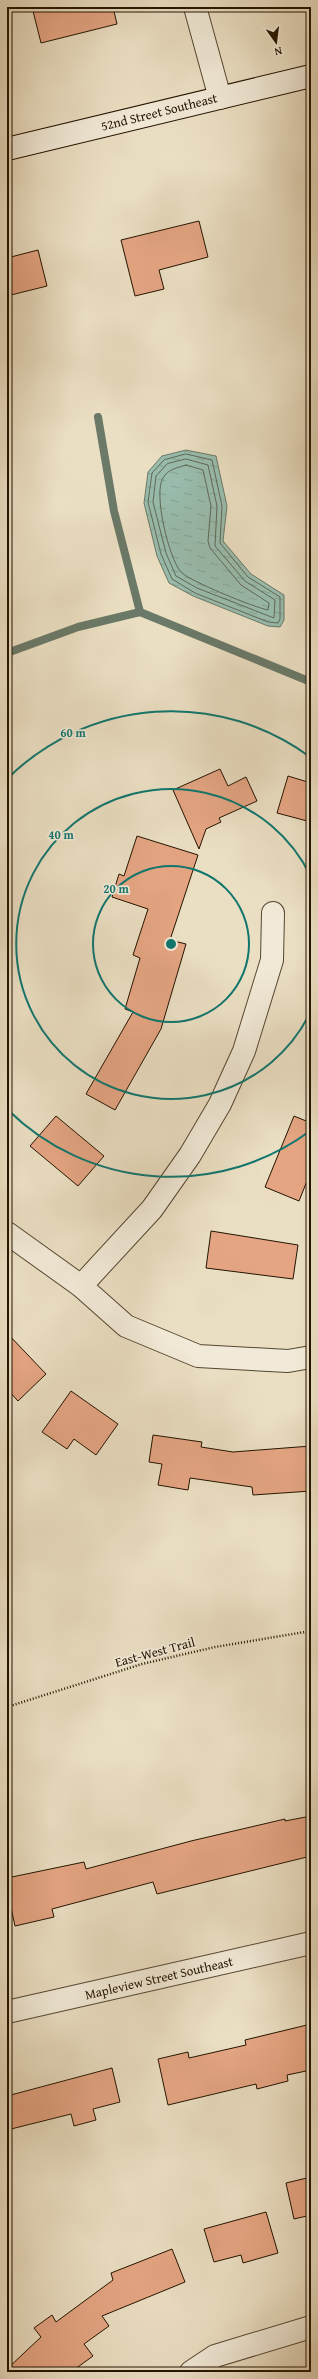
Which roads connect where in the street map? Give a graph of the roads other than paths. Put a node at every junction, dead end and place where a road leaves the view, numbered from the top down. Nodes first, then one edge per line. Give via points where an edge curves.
1 (195, 7) edge
2 (311, 76) edge
3 (220, 98) junction
4 (7, 149) edge
5 (273, 913) dead end
6 (7, 1233) edge
7 (81, 1286) junction
8 (311, 1357) edge
9 (311, 1943) edge
10 (7, 2012) edge
11 (311, 2327) edge
12 (191, 2372) edge

1 - 3 street
2 - 3 street, 52nd Street Southeast
3 - 4 street, 52nd Street Southeast
5 - 7 street via 272,960 244,1051 220,1104 190,1155 152,1209
6 - 7 street
7 - 8 street via 126,1326 198,1356 288,1362
9 - 10 street, Mapleview Street Southeast
11 - 12 street via 215,2356

